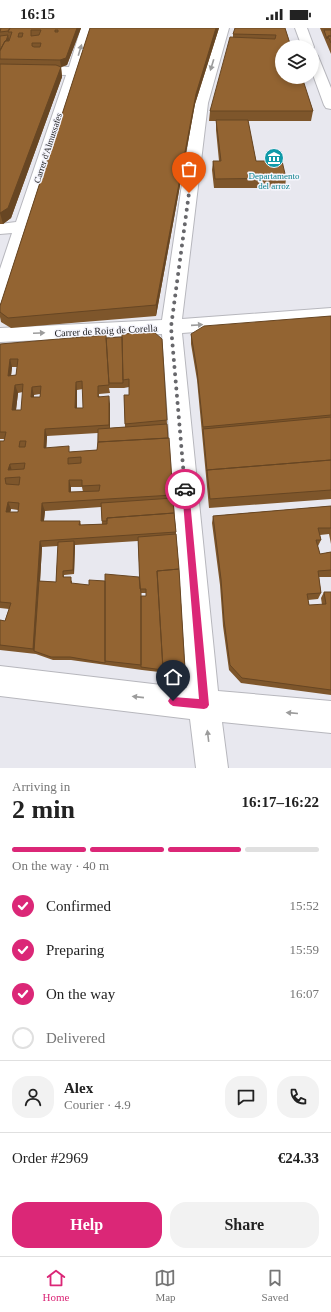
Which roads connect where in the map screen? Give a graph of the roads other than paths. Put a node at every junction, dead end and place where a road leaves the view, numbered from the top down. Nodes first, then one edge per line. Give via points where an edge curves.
1 (87, 28) edge
2 (223, 28) edge
3 (301, 28) edge
4 (305, 40) edge
5 (0, 69) edge
6 (74, 71) junction
7 (319, 74) edge
8 (331, 104) edge
9 (23, 226) junction
10 (0, 229) edge
11 (0, 298) edge
12 (331, 315) edge
13 (171, 327) junction
14 (0, 335) edge
15 (0, 682) edge
16 (204, 705) junction
17 (331, 717) edge
18 (212, 768) edge

6 -> 1 street, Carrer d'Almussafes
2 -> 13 street via 201,103
3 - 4 street
5 - 6 street
6 - 9 street, Carrer d'Almussafes
7 - 8 street
9 - 10 street
9 - 11 street, Carrer d'Almussafes
13 -> 12 street, Carrer de Roig de Corella
14 -> 13 street, Carrer de Roig de Corella
13 - 16 street
16 -> 15 street
17 -> 16 street
18 -> 16 street

